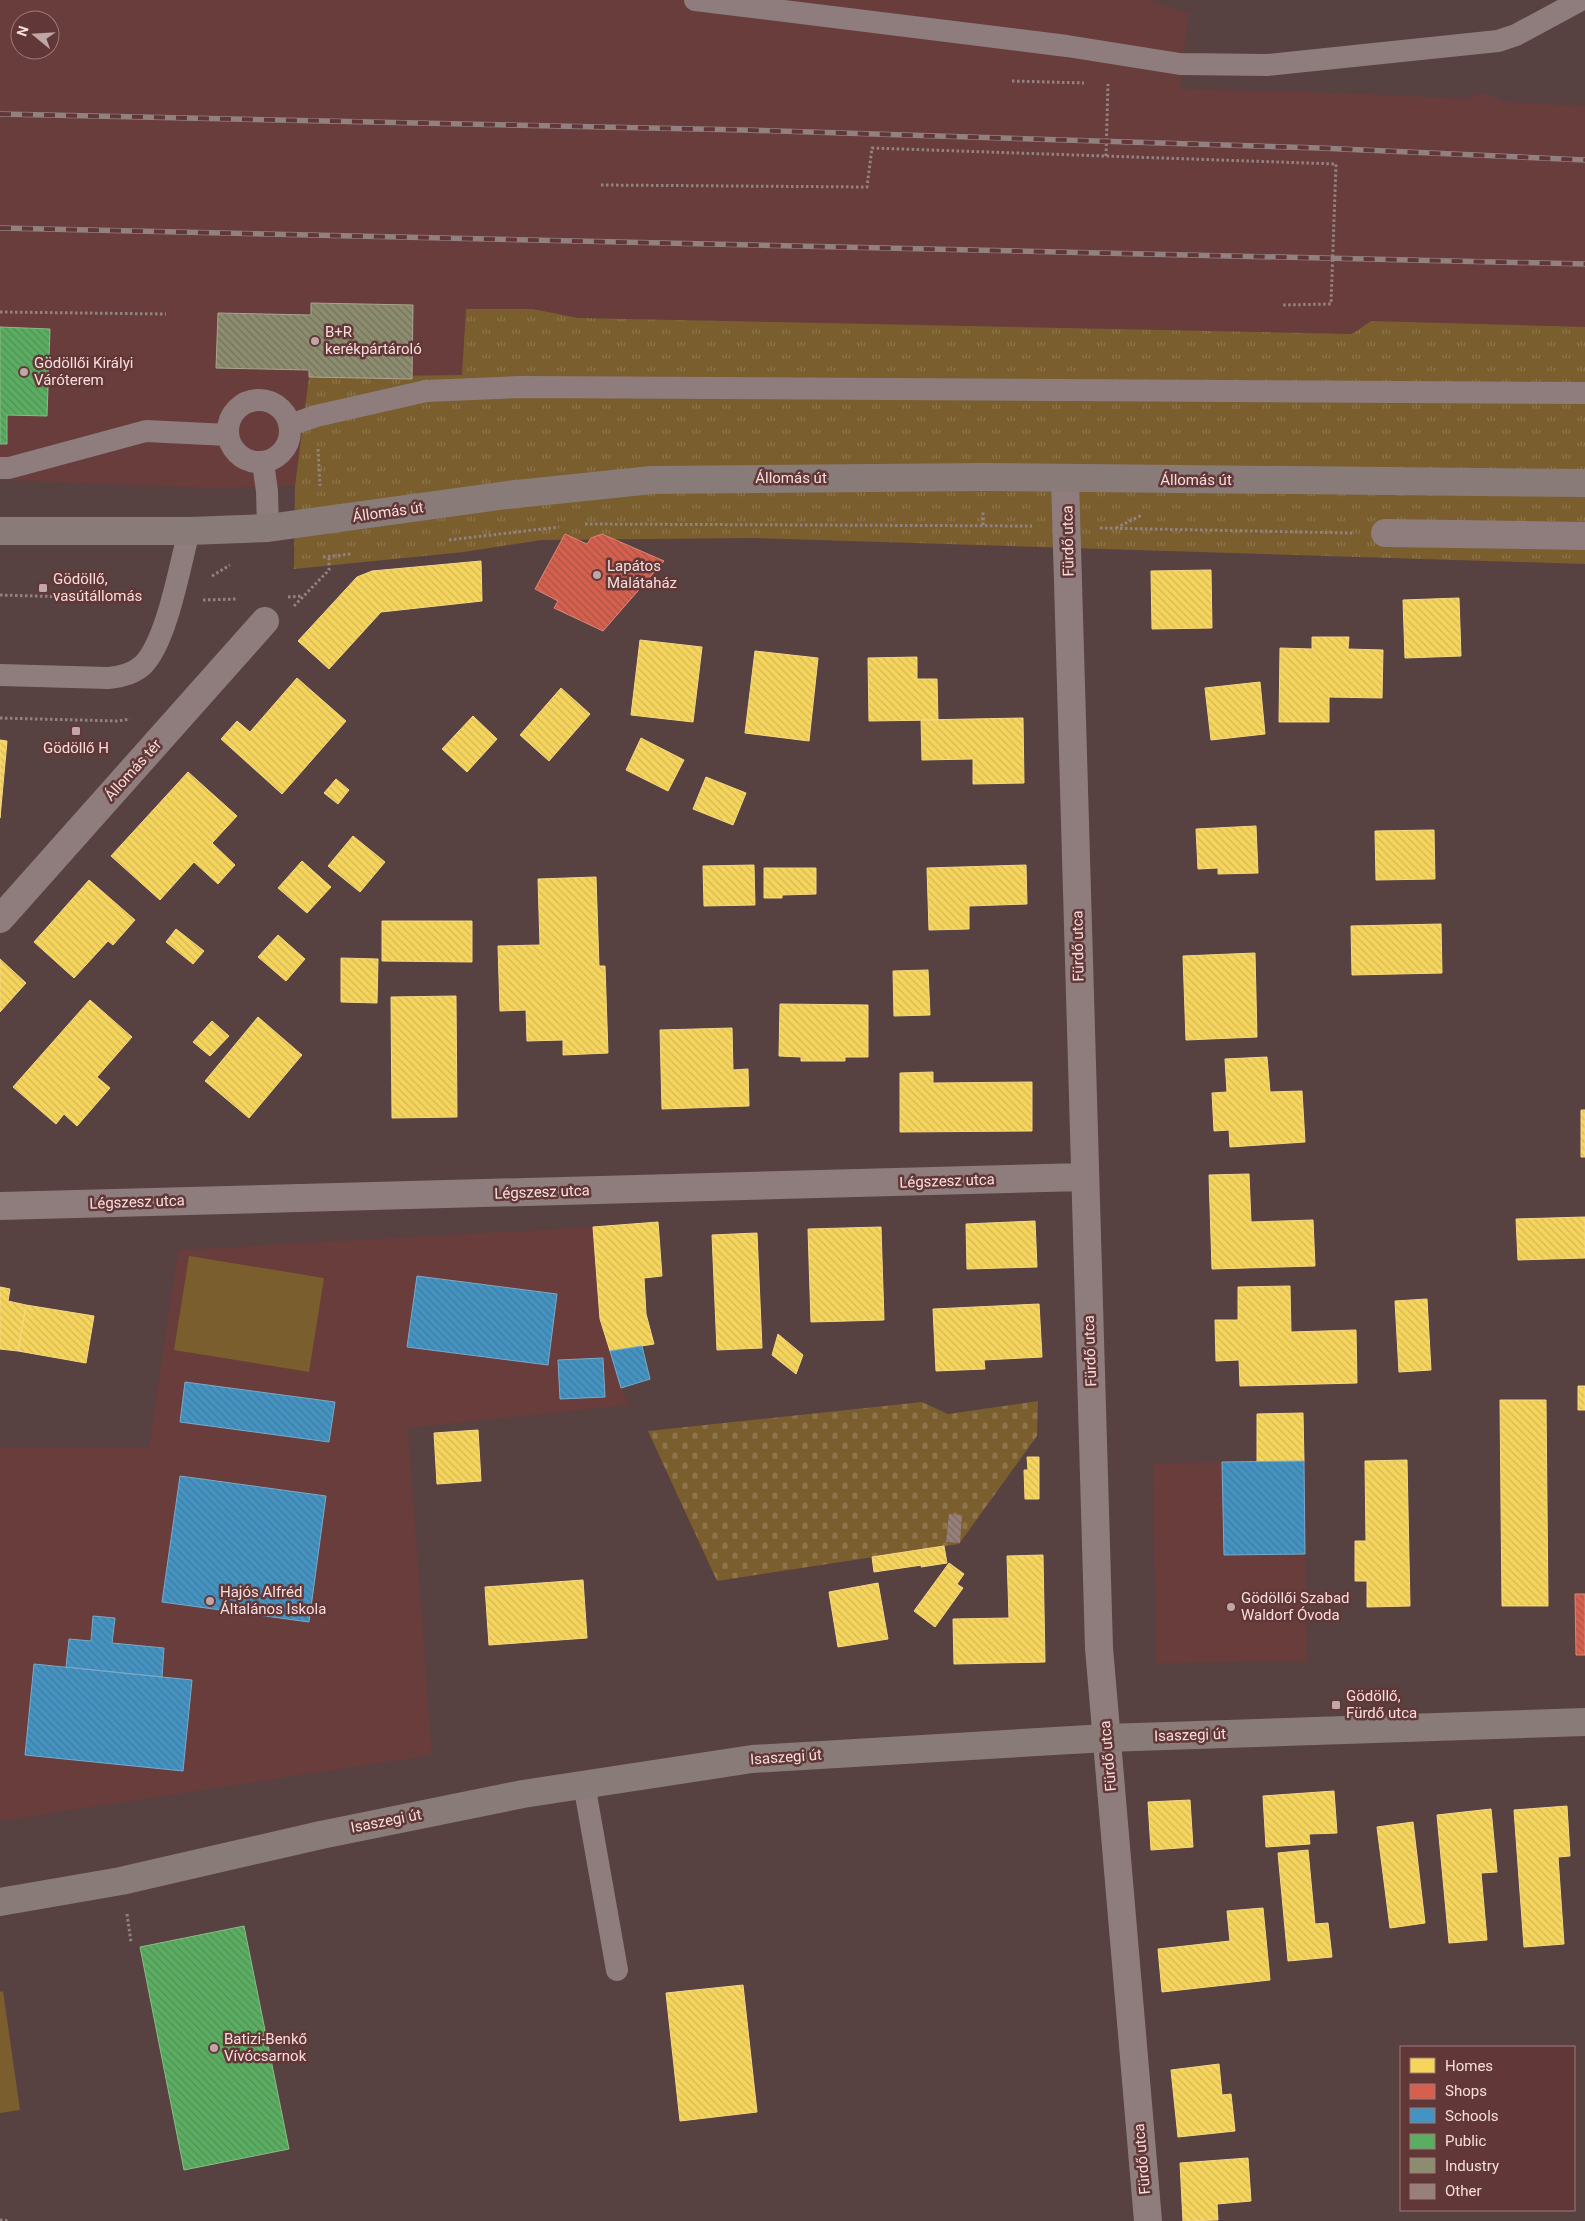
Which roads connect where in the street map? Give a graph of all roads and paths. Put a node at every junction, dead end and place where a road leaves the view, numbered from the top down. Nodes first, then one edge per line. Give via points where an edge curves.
1 (695, 0) edge
2 (1581, 0) edge
3 (1012, 81) dead end
4 (1089, 83) dead end
5 (1099, 84) dead end
6 (1106, 156) junction
7 (601, 185) dead end
8 (1283, 305) dead end
9 (0, 312) edge
10 (166, 314) dead end
11 (1585, 393) edge
12 (290, 425) junction
13 (228, 434) junction
14 (263, 463) junction
15 (0, 468) edge
16 (1066, 479) junction
17 (1585, 483) edge
18 (580, 524) dead end
19 (566, 526) dead end
20 (1068, 527) junction
21 (268, 528) junction
22 (1116, 528) dead end
23 (0, 530) edge
24 (189, 531) junction
25 (1385, 533) joint
26 (1585, 536) edge
27 (447, 540) dead end
28 (354, 553) dead end
29 (0, 595) edge
30 (303, 596) dead end
31 (171, 600) junction
32 (265, 621) dead end
33 (0, 674) edge
34 (0, 919) edge
35 (1084, 1176) junction
36 (0, 1206) edge
37 (1585, 1722) edge
38 (1106, 1738) junction
39 (584, 1784) junction
40 (0, 1902) edge
41 (618, 1970) dead end
42 (0, 2220) edge
43 (10, 2221) edge
44 (1148, 2221) edge

1 - 2 lane via 1067,46 1180,64 1267,65 1498,41 1516,35
3 - 4 path
5 - 6 path via 1108,84
6 - 7 path via 872,148 867,187
6 - 8 path via 1336,164 1331,304
9 - 10 path
11 - 12 lane via 520,387 426,391
12 - 13 lane via 272,402 257,400 242,404 231,415
12 - 14 lane via 289,442 279,456
13 - 14 lane via 231,448 244,460
13 - 15 lane via 146,431
14 - 21 lane
16 - 17 main road, Állomás út
16 - 20 street, Fürdő utca
16 - 21 main road, Állomás út via 652,480 508,495
18 - 20 path
19 - 27 path
20 - 35 street, Fürdő utca
21 - 24 main road, Állomás út
22 - 25 path
23 - 24 main road, Állomás út
24 - 31 lane
25 - 26 street
28 - 30 path via 329,557 329,570
29 - 31 path
31 - 33 lane via 155,648 144,664 122,677
32 - 34 street, Állomás tér
35 - 36 street, Légszesz utca
35 - 38 street, Fürdő utca via 1099,1648
37 - 38 main road, Isaszegi út
38 - 39 main road, Isaszegi út via 752,1759
38 - 44 street, Fürdő utca
39 - 40 main road, Isaszegi út via 321,1834 121,1881
39 - 41 lane
42 - 43 path

